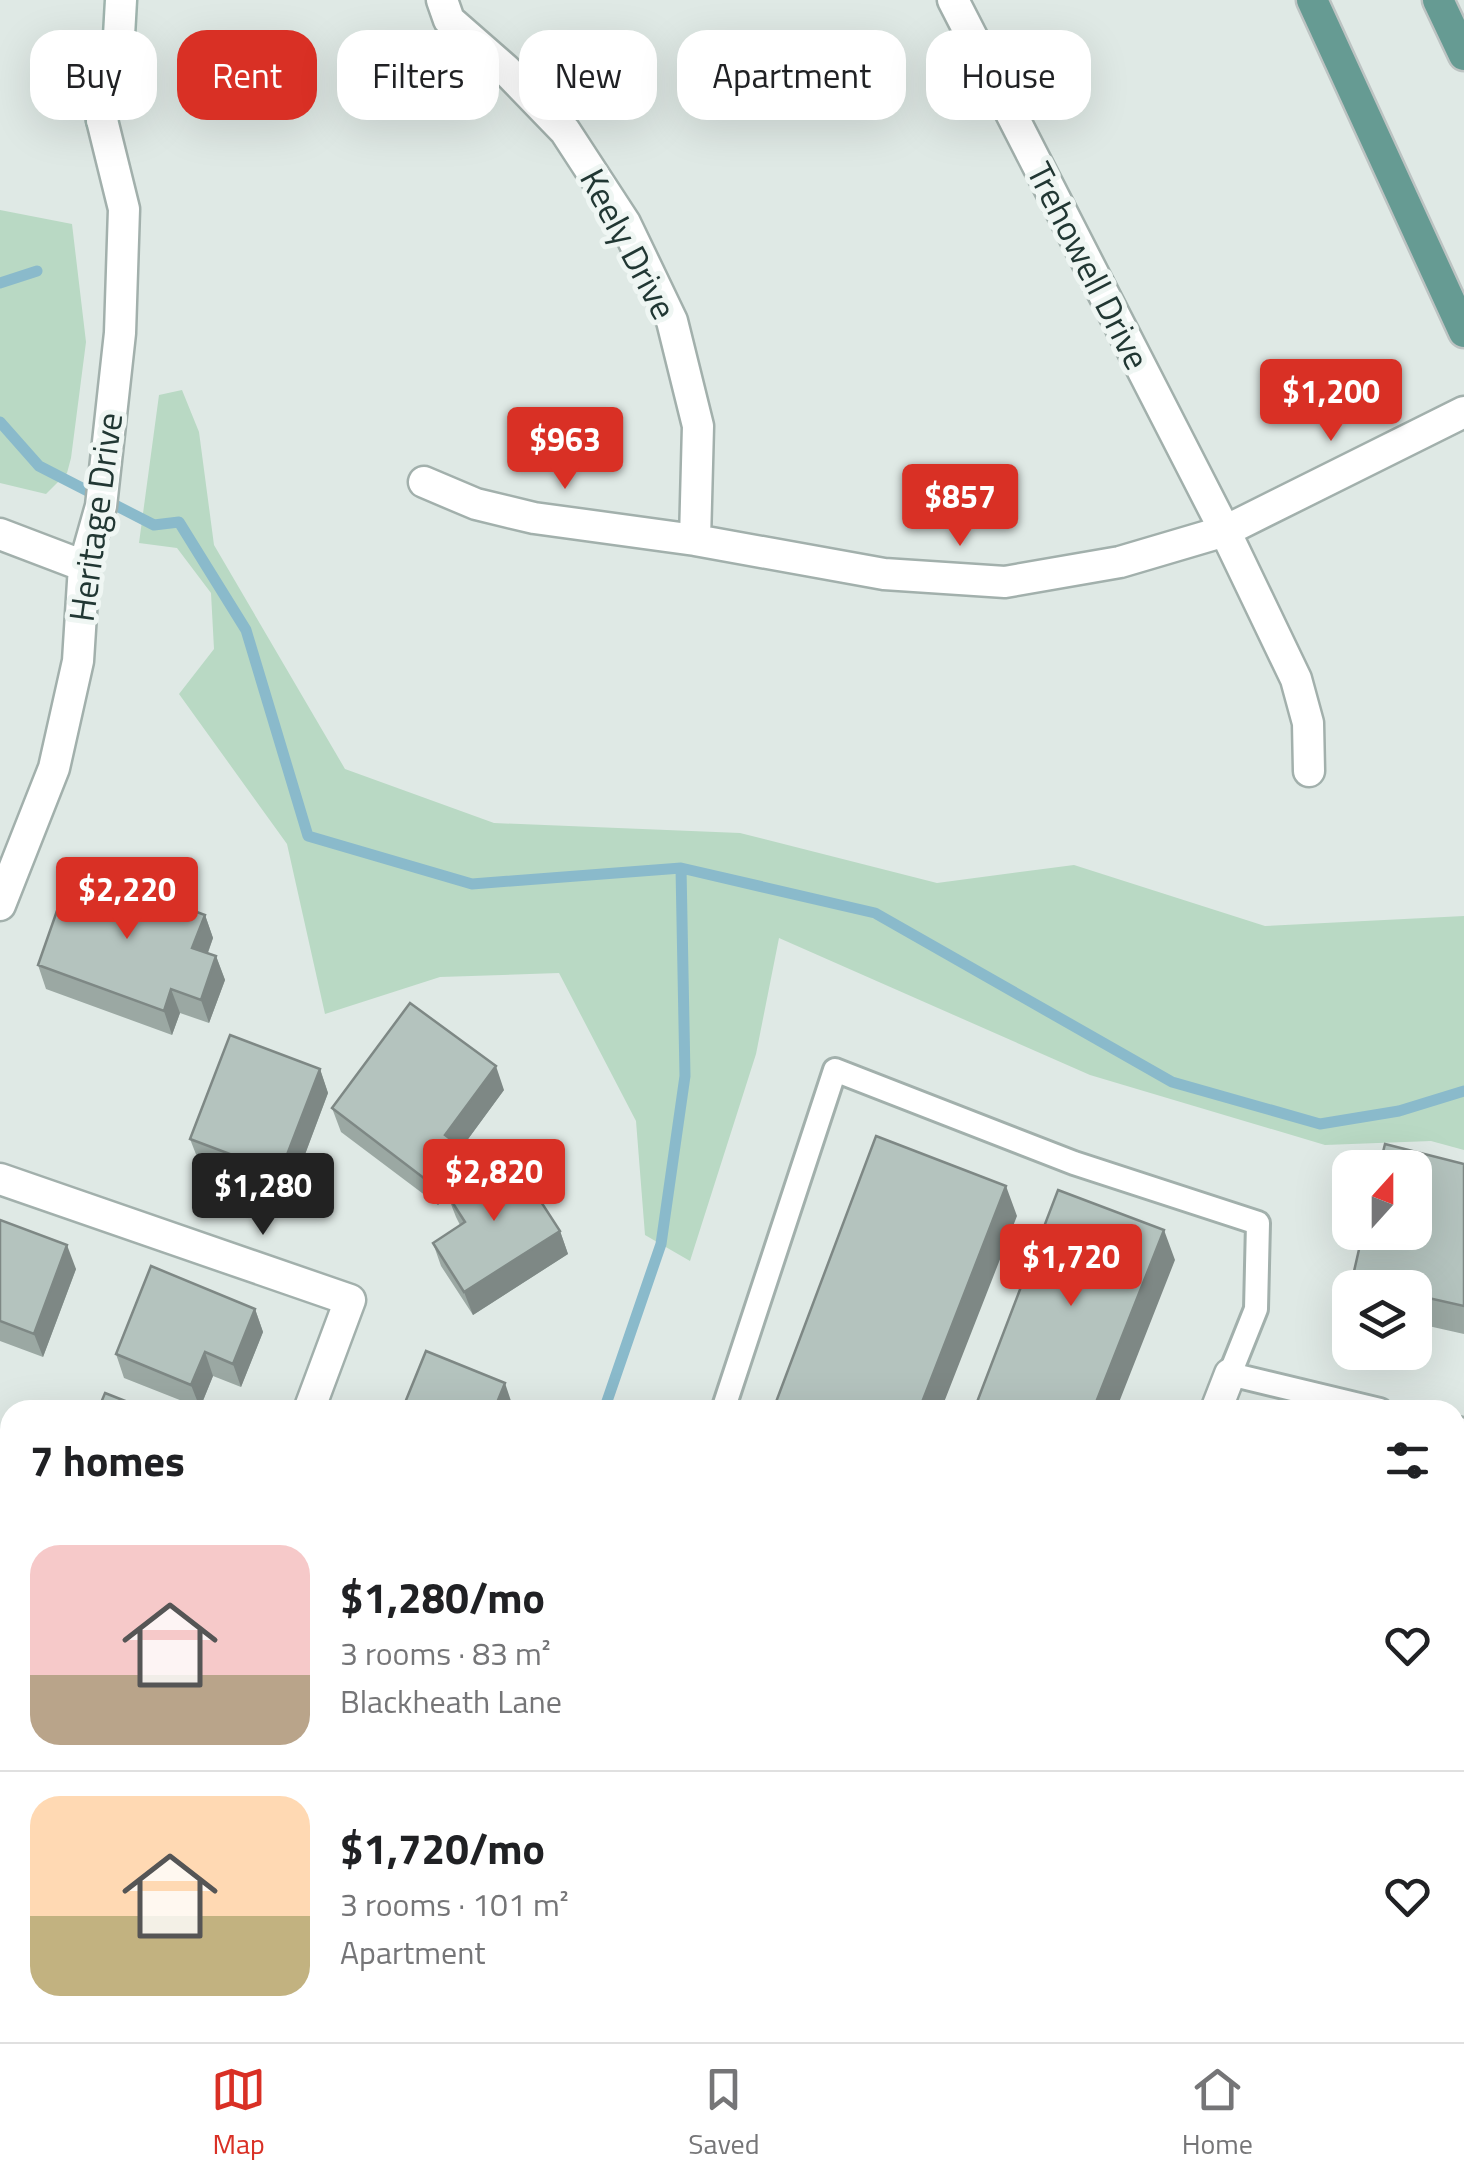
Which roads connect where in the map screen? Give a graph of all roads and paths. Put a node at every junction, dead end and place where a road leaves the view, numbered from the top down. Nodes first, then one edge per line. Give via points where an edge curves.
1 (121, 0) edge
2 (442, 0) edge
3 (953, 0) edge
4 (1312, 0) edge
5 (1438, 0) edge
6 (1464, 55) edge
7 (1464, 332) edge
8 (1464, 412) edge
9 (424, 482) dead end
10 (1225, 531) junction
11 (0, 534) edge
12 (695, 540) junction
13 (84, 566) junction
14 (1309, 771) dead end
15 (0, 904) edge
16 (0, 1179) edge
17 (1230, 1374) junction
18 (313, 1400) edge
19 (726, 1400) edge
20 (1220, 1400) edge
21 (1338, 1400) edge

1 - 13 street, Heritage Drive via 118,54 102,120 124,210 120,333 101,506
2 - 12 street, Keely Drive via 449,20 565,131 625,222 672,321 698,426
3 - 10 street, Trehowell Drive
4 - 7 main road
5 - 6 main road
8 - 10 street
9 - 12 street via 534,518
10 - 12 street via 1120,562 1005,582 884,574
10 - 14 street, Trehowell Drive via 1296,679 1308,722
11 - 13 street
13 - 15 street, Heritage Drive via 78,662 54,768
16 - 18 street via 350,1300
17 - 19 lane via 1256,1310 1258,1224 1074,1163 835,1070
17 - 20 street
17 - 21 lane

